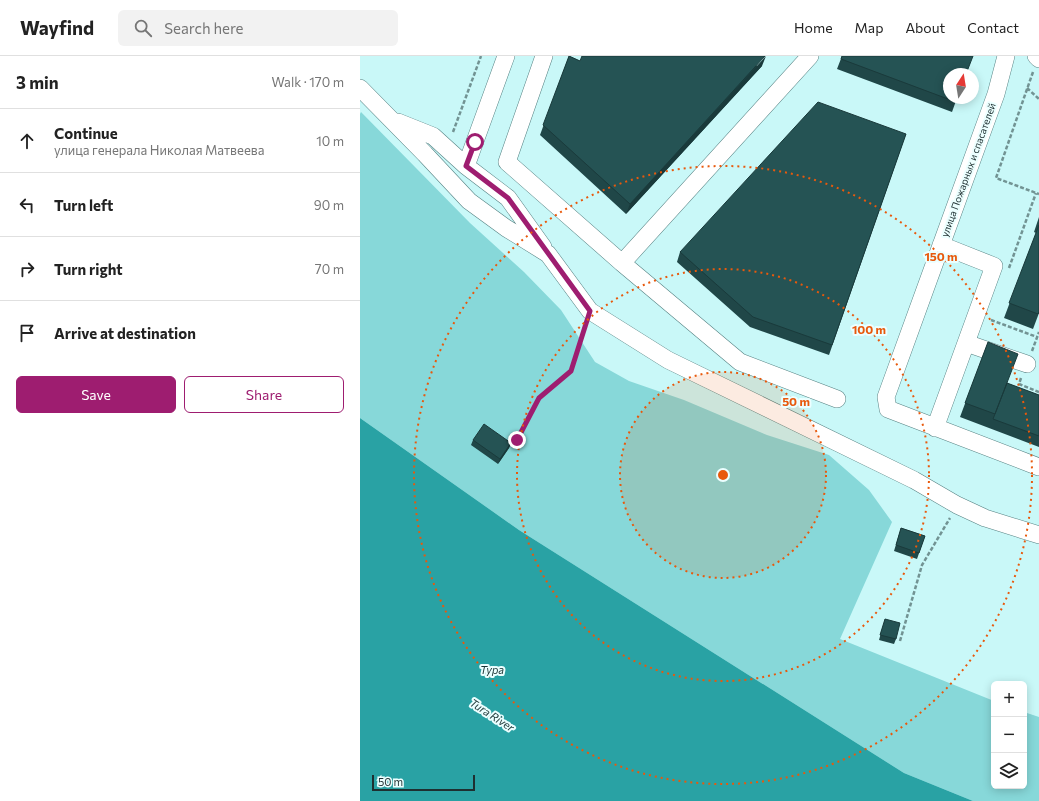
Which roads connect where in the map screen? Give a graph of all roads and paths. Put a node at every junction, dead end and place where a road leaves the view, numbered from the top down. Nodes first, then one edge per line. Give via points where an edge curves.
1 (481, 56) edge
2 (506, 56) edge
3 (544, 56) edge
4 (810, 56) edge
5 (1006, 56) edge
6 (1036, 56) edge
7 (1039, 59) edge
8 (360, 88) edge
9 (1039, 99) edge
10 (391, 119) junction
11 (453, 132) dead end
12 (466, 166) junction
13 (1039, 194) edge
14 (941, 245) junction
15 (548, 254) junction
16 (622, 263) junction
17 (590, 311) junction
18 (991, 320) dead end
19 (1037, 337) dead end
20 (966, 343) junction
21 (1027, 364) dead end
22 (837, 399) dead end
23 (935, 428) junction
24 (517, 440) dead end
25 (1039, 467) edge
26 (957, 505) junction
27 (1039, 535) edge
28 (900, 641) dead end

1 - 11 path
2 - 12 street
3 - 16 street via 507,162
4 - 16 street
5 - 14 street, улица Пожарных и спасателей via 996,94
6 - 7 street
8 - 10 street
9 - 13 path via 1027,88 996,178
10 - 12 street via 432,136
10 - 15 street via 469,201
12 - 15 street via 508,198
14 - 20 street via 994,266
14 - 23 street, улица Пожарных и спасателей via 886,397 888,409
15 - 17 street
16 - 22 street via 740,362
17 - 24 path via 571,371 539,398
17 - 26 street via 668,360 914,480
18 - 19 path
20 - 21 street
20 - 23 street
23 - 25 street
26 - 27 street via 985,518
26 - 28 path via 922,565

